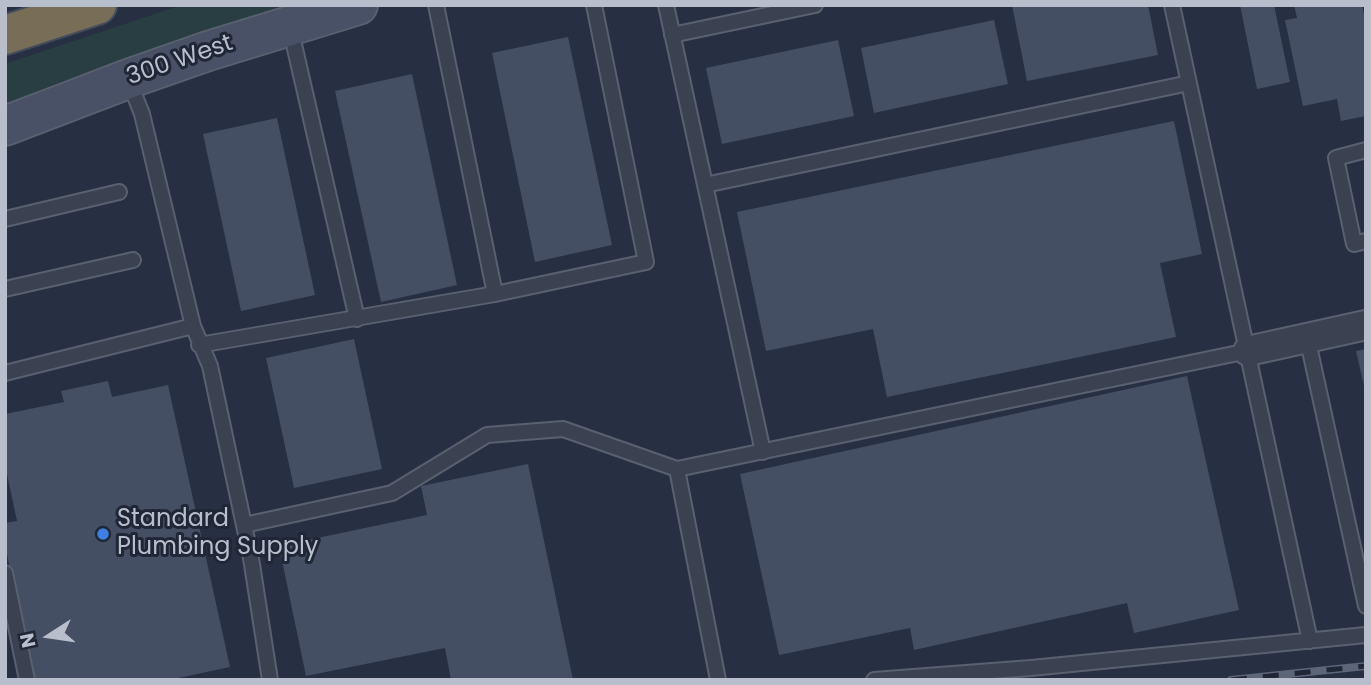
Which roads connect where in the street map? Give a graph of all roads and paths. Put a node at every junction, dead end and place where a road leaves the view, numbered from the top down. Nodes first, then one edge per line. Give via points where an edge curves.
1 (97, 5) edge
2 (358, 5) edge
3 (436, 5) edge
4 (594, 5) edge
5 (666, 5) edge
6 (815, 5) edge
7 (1172, 5) edge
8 (289, 25) junction
9 (5, 35) edge
10 (672, 35) junction
11 (128, 79) junction
12 (1189, 83) junction
13 (5, 126) edge
14 (1366, 150) edge
15 (705, 185) junction
16 (119, 192) dead end
17 (5, 219) edge
18 (1366, 241) edge
19 (133, 260) dead end
20 (5, 289) edge
21 (495, 294) junction
22 (357, 319) junction
23 (1366, 325) edge
24 (193, 327) junction
25 (1307, 337) junction
26 (200, 345) junction
27 (1248, 351) junction
28 (5, 373) edge
29 (764, 452) junction
30 (677, 469) junction
31 (244, 525) junction
32 (5, 573) edge
33 (1366, 606) edge
34 (1366, 635) edge
35 (1310, 641) junction
36 (27, 680) edge
37 (270, 680) edge
38 (718, 680) edge
39 (874, 680) edge

1 - 9 highway
2 - 8 street, 300 West
3 - 21 lane
4 - 21 lane via 646,262
5 - 10 lane
6 - 10 lane
7 - 12 lane
8 - 11 street, 300 West
8 - 22 lane
10 - 15 lane
11 - 13 street, 300 West
11 - 24 lane via 142,114
12 - 15 lane
12 - 27 lane
14 - 18 lane via 1336,158 1354,244
15 - 29 lane
16 - 17 lane
19 - 20 lane
21 - 22 lane
22 - 26 lane
23 - 25 street
24 - 26 lane
24 - 28 lane
25 - 27 street
25 - 33 lane
26 - 31 lane via 210,366
27 - 29 lane
27 - 35 lane
29 - 30 lane
30 - 31 lane via 563,429 487,435 392,493
30 - 38 lane
31 - 37 lane
32 - 36 lane
34 - 35 lane
35 - 39 lane

